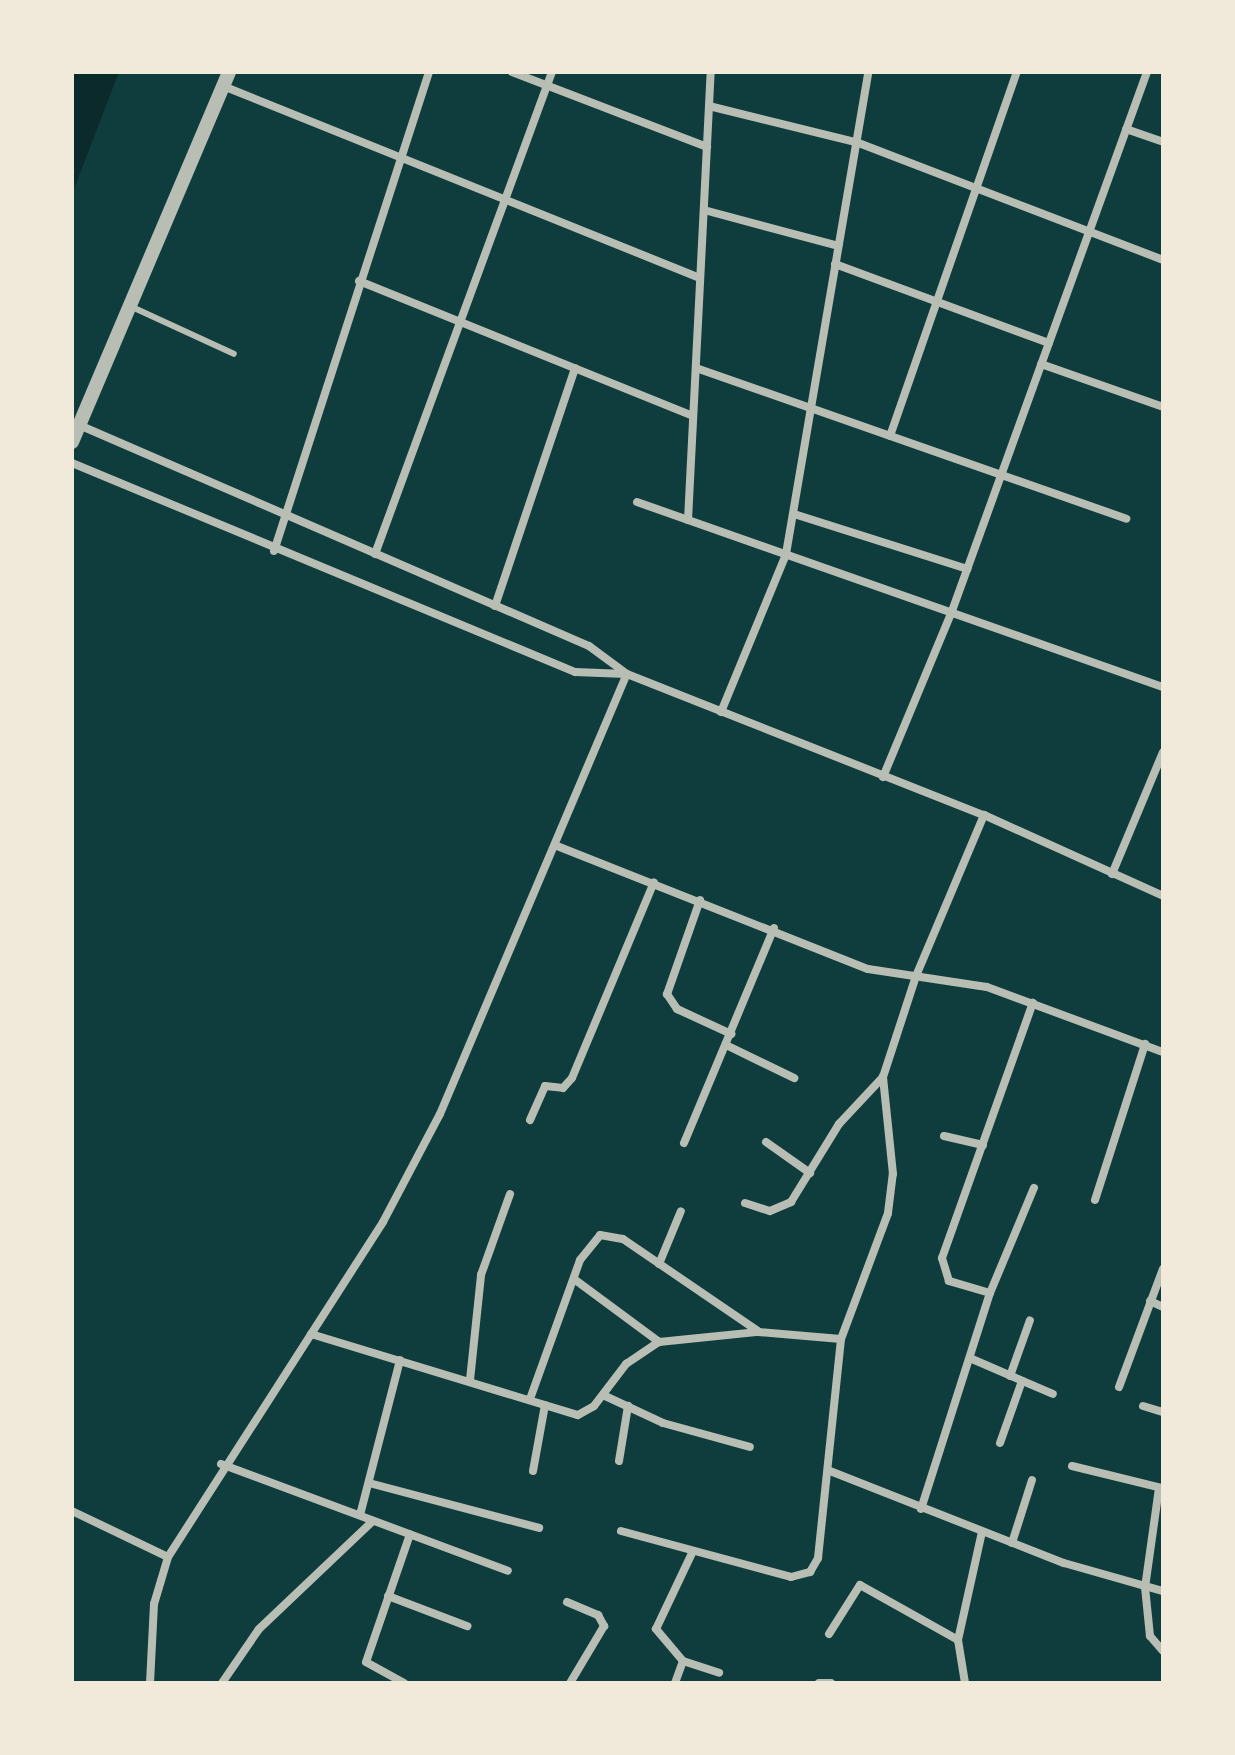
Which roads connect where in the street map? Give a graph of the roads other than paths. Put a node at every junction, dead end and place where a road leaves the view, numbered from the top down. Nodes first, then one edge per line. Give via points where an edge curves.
1 (429, 72) edge
2 (512, 72) edge
3 (552, 72) edge
4 (711, 72) edge
5 (868, 72) edge
6 (1017, 72) edge
7 (1147, 72) edge
8 (226, 79) edge
9 (547, 85) junction
10 (709, 106) junction
11 (1126, 129) junction
12 (856, 142) junction
13 (1163, 142) edge
14 (707, 147) junction
15 (400, 158) junction
16 (977, 187) junction
17 (505, 199) junction
18 (704, 210) junction
19 (1089, 231) junction
20 (838, 246) junction
21 (1163, 260) edge
22 (835, 264) junction
23 (700, 278) junction
24 (359, 281) junction
25 (937, 302) junction
26 (130, 306) junction
27 (460, 322) junction
28 (1049, 343) junction
29 (234, 354) dead end
30 (1041, 364) junction
31 (575, 368) junction
32 (696, 368) junction
33 (1163, 407) edge
34 (810, 408) junction
35 (693, 416) junction
36 (75, 424) edge
37 (890, 436) junction
38 (72, 442) edge
39 (72, 463) edge
40 (1001, 475) junction
41 (637, 502) dead end
42 (285, 514) junction
43 (794, 514) junction
44 (1126, 519) dead end
45 (688, 520) junction
46 (274, 551) junction
47 (375, 554) junction
48 (786, 554) junction
49 (967, 569) junction
50 (495, 606) junction
51 (952, 611) junction
52 (627, 674) junction
53 (1163, 687) edge
54 (721, 712) junction
55 (1163, 752) edge
56 (883, 777) junction
57 (984, 815) junction
58 (557, 846) junction
59 (1112, 874) junction
60 (654, 882) junction
61 (1163, 896) edge
62 (700, 900) junction
63 (774, 928) junction
64 (916, 976) junction
65 (1033, 1003) junction
66 (731, 1034) junction
67 (1145, 1044) junction
68 (726, 1045) junction
69 (1163, 1052) edge
70 (883, 1077) junction
71 (794, 1078) dead end
72 (530, 1120) dead end
73 (944, 1136) dead end
74 (766, 1142) dead end
75 (684, 1143) dead end
76 (983, 1145) junction
77 (810, 1173) junction
78 (1034, 1188) dead end
79 (510, 1194) dead end
80 (1095, 1200) dead end
81 (745, 1203) dead end
82 (681, 1211) dead end
83 (659, 1264) junction
84 (1163, 1269) edge
85 (574, 1279) junction
86 (990, 1293) junction
87 (1150, 1301) junction
88 (1163, 1307) edge
89 (1030, 1320) dead end
90 (758, 1332) junction
91 (311, 1334) junction
92 (841, 1339) junction
93 (659, 1342) junction
94 (972, 1359) junction
95 (400, 1360) junction
96 (1010, 1376) junction
97 (470, 1380) junction
98 (1022, 1381) junction
99 (1119, 1387) dead end
100 (1053, 1394) dead end
101 (603, 1395) junction
102 (530, 1399) junction
103 (545, 1405) junction
104 (628, 1406) junction
105 (1143, 1406) dead end
106 (1163, 1412) edge
107 (1000, 1443) dead end
108 (750, 1447) dead end
109 (619, 1461) dead end
110 (221, 1464) junction
111 (1072, 1466) dead end
112 (533, 1471) dead end
113 (830, 1471) junction
114 (1032, 1480) dead end
115 (369, 1483) junction
116 (1161, 1488) edge
117 (921, 1509) junction
118 (72, 1511) edge
119 (360, 1515) junction
120 (373, 1521) junction
121 (539, 1528) dead end
122 (621, 1531) dead end
123 (982, 1532) junction
124 (410, 1534) junction
125 (1012, 1543) junction
126 (693, 1551) junction
127 (168, 1557) junction
128 (508, 1571) dead end
129 (1145, 1587) junction
130 (1163, 1591) edge
131 (388, 1596) junction
132 (567, 1602) dead end
133 (467, 1626) dead end
134 (829, 1634) dead end
135 (958, 1640) junction
136 (1163, 1651) edge
137 (683, 1661) junction
138 (719, 1673) dead end
139 (150, 1683) edge
140 (222, 1683) edge
141 (404, 1683) edge
142 (570, 1683) edge
143 (675, 1683) edge
144 (819, 1683) edge
145 (831, 1683) edge
146 (965, 1683) edge

1 - 15 street
2 - 9 street
3 - 9 street
4 - 10 street
5 - 12 street
6 - 16 street
7 - 11 street
8 - 15 street
8 - 26 street
9 - 14 street
9 - 17 street
10 - 12 street
10 - 14 street
11 - 13 street
11 - 19 street
12 - 16 street
12 - 20 street
14 - 18 street
15 - 17 street
15 - 24 street
16 - 19 street
16 - 25 street
17 - 23 street
17 - 27 street
18 - 20 street
18 - 23 street
19 - 21 street
19 - 28 street
20 - 22 street
22 - 25 street
22 - 34 street
23 - 32 street
24 - 27 street
24 - 42 street
25 - 28 street
25 - 37 street
26 - 29 lane
26 - 36 street
27 - 31 street
27 - 47 street
28 - 30 street
30 - 33 street
30 - 40 street
31 - 35 street
31 - 50 street
32 - 34 street
32 - 35 street
34 - 37 street
34 - 43 street
35 - 45 street
36 - 38 street
36 - 42 street
37 - 40 street
39 - 46 street
40 - 44 street
40 - 49 street
41 - 45 street
42 - 46 street
42 - 47 street
43 - 48 street
43 - 49 street
45 - 48 street
46 - 52 street via 575,672
47 - 50 street
48 - 51 street
48 - 54 street
49 - 51 street
50 - 52 street via 589,646
51 - 53 street
51 - 56 street
52 - 54 street
52 - 58 street
54 - 56 street
55 - 59 street
56 - 57 street
57 - 59 street
57 - 64 street
58 - 60 street
58 - 91 street via 440,1114
59 - 61 street
60 - 62 street
60 - 72 street via 572,1078 563,1088 545,1086
62 - 63 street
62 - 66 street via 667,994 677,1009
63 - 64 street via 868,969
63 - 66 street
64 - 65 street via 943,975
64 - 70 street
65 - 67 street
65 - 76 street
66 - 68 street
67 - 69 street
67 - 80 street
68 - 71 street
68 - 75 street
70 - 77 street via 839,1124
70 - 92 street via 893,1174 888,1213
73 - 76 street
74 - 77 street
76 - 86 street via 942,1271 949,1281
77 - 81 street via 781,1210
78 - 86 street
79 - 97 street via 481,1275
82 - 83 street
83 - 85 street via 623,1239 600,1235
83 - 90 street
84 - 87 street
85 - 93 street
85 - 102 street
86 - 94 street
87 - 88 street
87 - 99 street
89 - 96 street
90 - 92 street
90 - 93 street
91 - 95 street
91 - 110 street
92 - 113 street
93 - 101 street via 626,1364
94 - 96 street
94 - 117 street
95 - 97 street
95 - 115 street
96 - 98 street
97 - 102 street
98 - 100 street
98 - 107 street
101 - 103 street via 578,1415
101 - 104 street
102 - 103 street
103 - 112 street
104 - 108 street
104 - 109 street
105 - 106 street
110 - 119 street
110 - 127 street
111 - 116 street
113 - 117 street
113 - 126 street via 810,1572 791,1577
114 - 125 street
115 - 119 street
115 - 121 street
116 - 129 street
117 - 123 street
118 - 127 street
119 - 120 street
120 - 124 street
120 - 140 street via 259,1629
122 - 126 street
123 - 125 street
123 - 135 street
124 - 128 street
124 - 131 street
125 - 129 street
126 - 137 street via 656,1629
127 - 139 street via 154,1604
129 - 130 street
129 - 136 street via 1150,1636
131 - 133 street
131 - 141 street via 367,1667
132 - 142 street via 598,1615 604,1626
134 - 135 street via 860,1585
135 - 146 street
137 - 138 street
137 - 143 street
144 - 145 street

